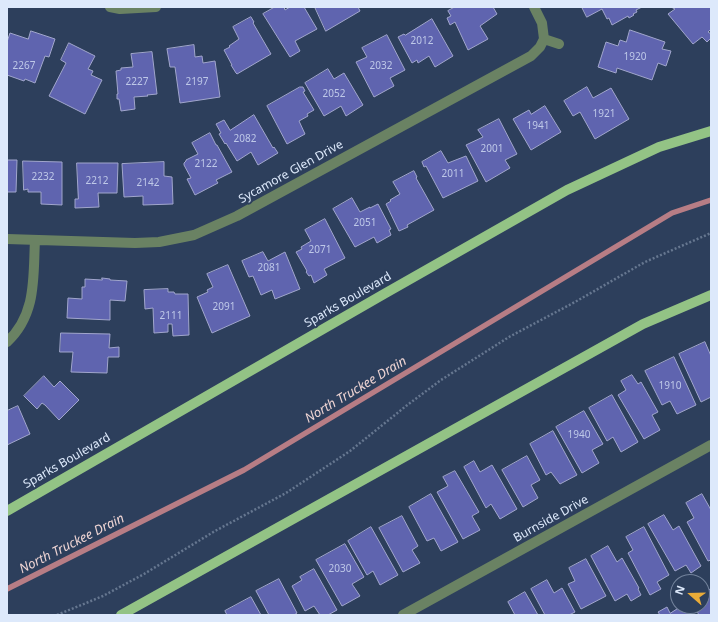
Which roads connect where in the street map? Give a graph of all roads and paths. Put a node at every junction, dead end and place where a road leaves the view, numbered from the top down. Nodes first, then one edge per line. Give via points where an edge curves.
1 (110, 7) edge
2 (156, 7) edge
3 (534, 7) edge
4 (544, 39) junction
5 (559, 44) dead end
6 (711, 131) edge
7 (711, 234) edge
8 (7, 239) edge
9 (35, 240) junction
10 (711, 295) edge
11 (7, 342) edge
12 (711, 445) edge
13 (7, 511) edge
14 (57, 615) edge
15 (122, 615) edge
16 (403, 615) edge

1 - 2 street
3 - 4 street via 542,22
4 - 5 street
4 - 9 street, Sycamore Glen Drive via 531,56 207,230 183,238 146,243
6 - 13 main road, Sparks Boulevard via 659,147 567,190
7 - 14 path via 644,262 509,337 441,380 350,451 286,493 215,531 144,574
8 - 9 street, Sycamore Glen Drive
9 - 11 street via 31,301 24,320
10 - 15 main road via 643,324
12 - 16 street, Burnside Drive

